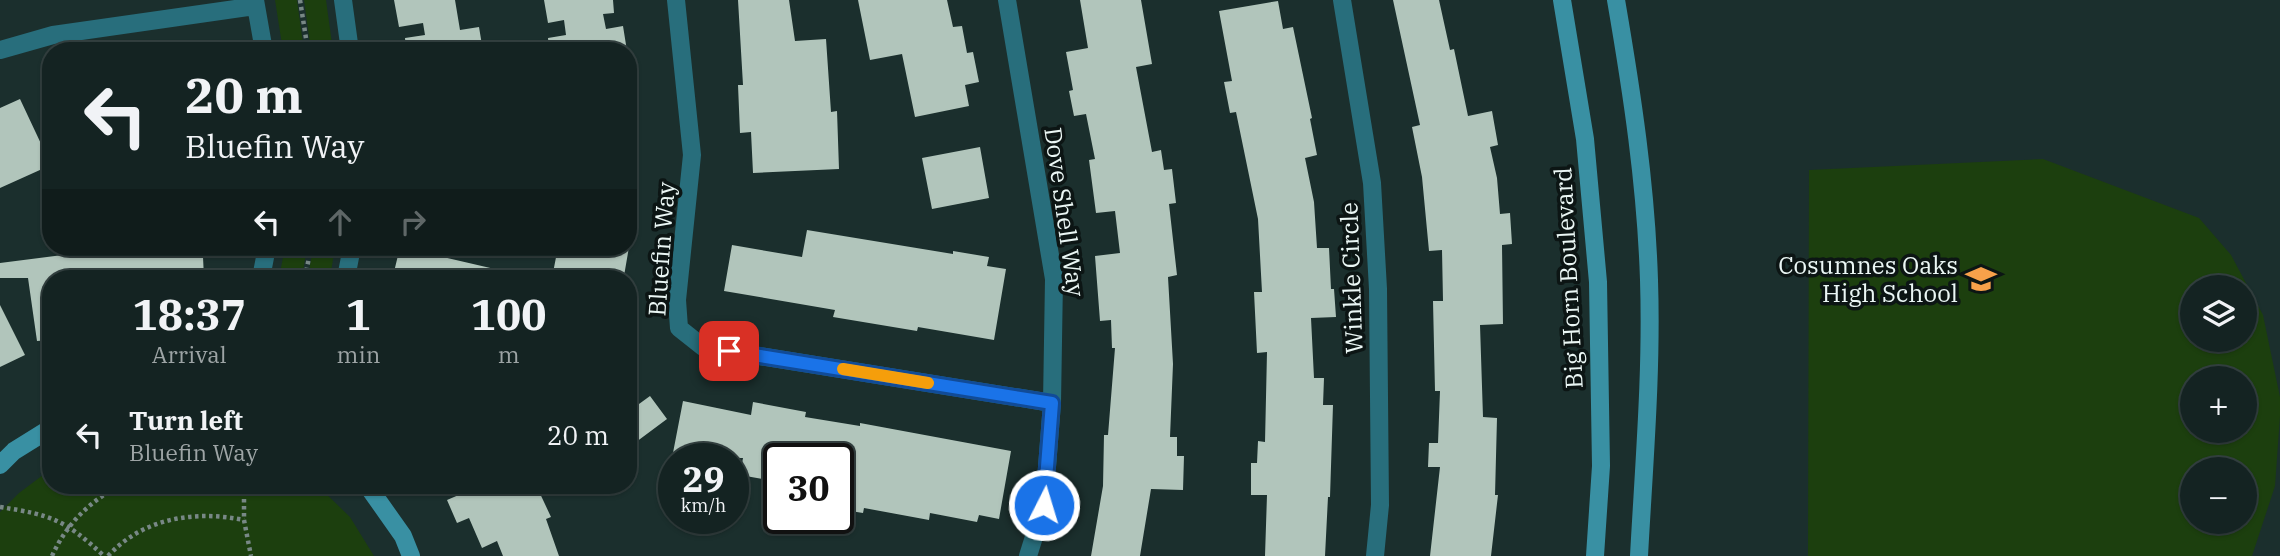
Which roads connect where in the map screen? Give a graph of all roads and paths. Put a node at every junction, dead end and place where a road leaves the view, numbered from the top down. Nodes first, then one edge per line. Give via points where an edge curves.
1 (300, 0) edge
2 (343, 0) edge
3 (676, 0) edge
4 (1007, 0) edge
5 (1342, 0) edge
6 (1562, 0) edge
7 (1616, 0) edge
8 (255, 3) edge
9 (262, 42) edge
10 (307, 42) edge
11 (349, 42) edge
12 (0, 50) edge
13 (1052, 403) junction
14 (42, 434) edge
15 (0, 465) edge
16 (107, 494) edge
17 (244, 494) edge
18 (373, 494) edge
19 (0, 507) edge
20 (244, 520) junction
21 (68, 526) junction
22 (52, 556) edge
23 (106, 556) edge
24 (251, 556) edge
25 (411, 556) edge
26 (1028, 556) edge
27 (1375, 556) edge
28 (1595, 556) edge
29 (1639, 556) edge

1 - 10 path
2 - 11 street
3 - 13 street, Bluefin Way via 692,155 678,328 703,347
4 - 13 street, Dove Shell Way via 1054,279
5 - 27 street, Winkle Circle via 1372,183 1380,505
6 - 28 main road, Big Horn Boulevard via 1585,139 1598,282 1601,466
7 - 29 main road via 1638,133 1649,280
8 - 9 street
8 - 12 street via 53,35
13 - 26 street, Dove Shell Way via 1044,505
14 - 15 main road
16 - 21 path
17 - 20 path
18 - 25 main road via 403,536
19 - 21 path via 33,512
20 - 23 path via 208,515 169,519 131,536
20 - 24 path
21 - 22 path
21 - 23 path

